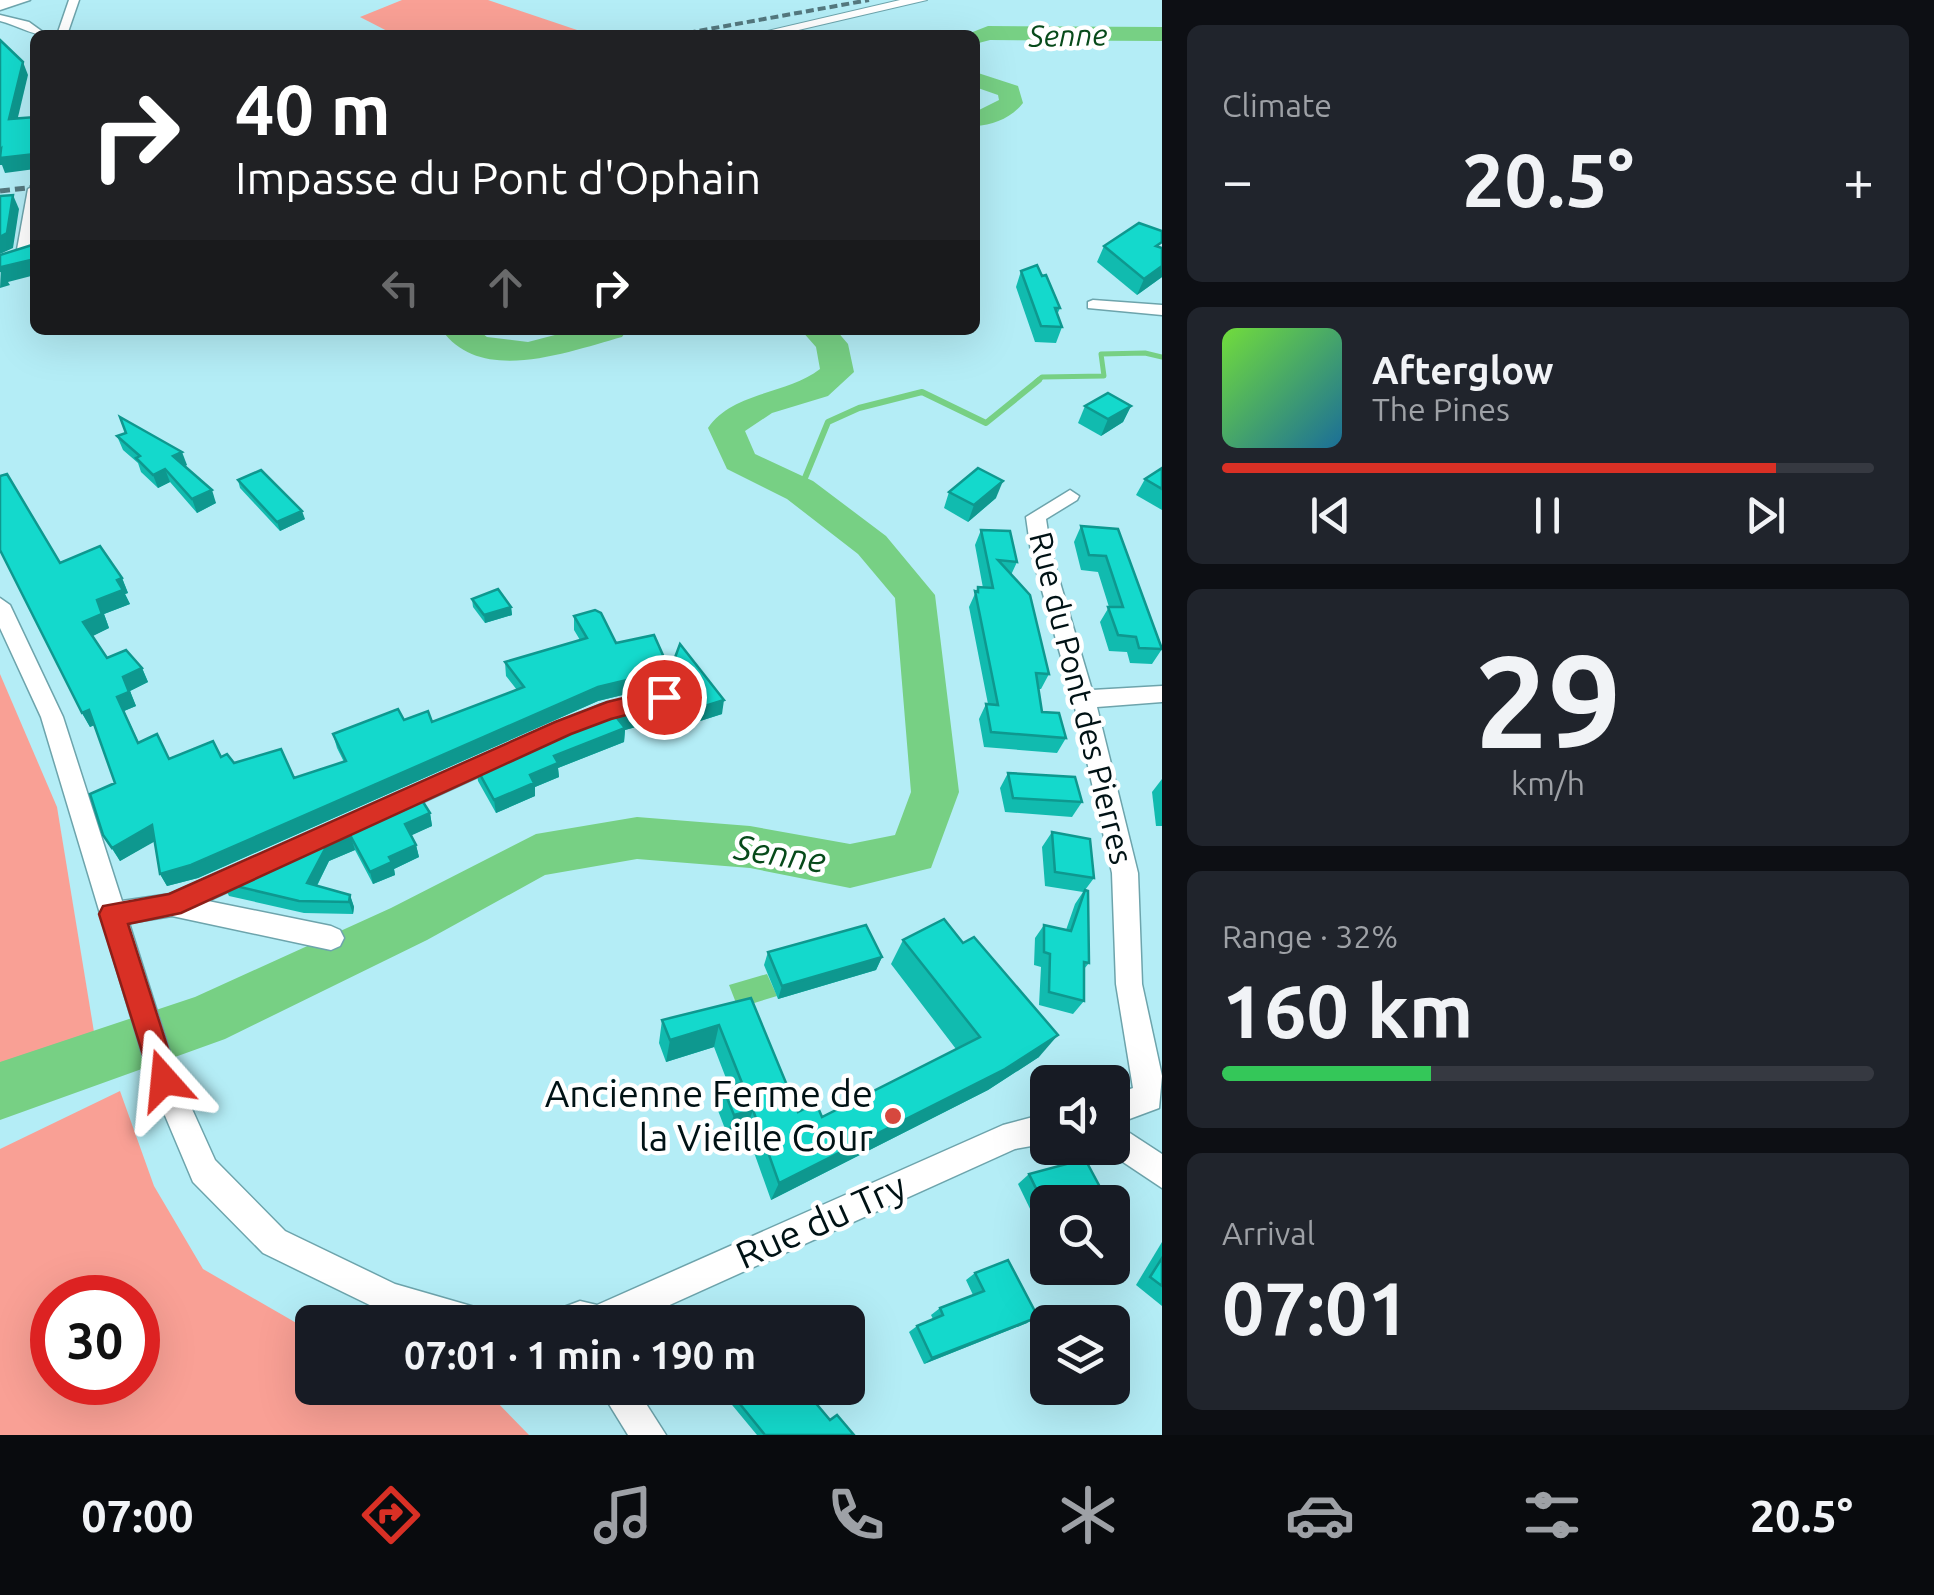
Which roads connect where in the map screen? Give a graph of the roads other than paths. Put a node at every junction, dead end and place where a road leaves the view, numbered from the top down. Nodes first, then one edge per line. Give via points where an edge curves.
1 (22, 0) edge
2 (74, 0) edge
3 (920, 0) edge
4 (1, 2) edge
5 (0, 18) edge
6 (34, 30) edge
7 (64, 30) edge
8 (779, 30) edge
9 (29, 254) edge
10 (0, 262) edge
11 (1094, 305) dead end
12 (1162, 310) edge
13 (1070, 496) dead end
14 (0, 605) edge
15 (1162, 694) edge
16 (664, 697) edge
17 (1084, 698) junction
18 (172, 905) junction
19 (112, 914) junction
20 (331, 938) dead end
21 (1156, 1094) edge
22 (1130, 1104) edge
23 (1030, 1132) edge
24 (1130, 1150) edge
25 (1162, 1173) edge
26 (412, 1305) edge
27 (628, 1305) edge
28 (628, 1405) edge
29 (650, 1435) edge

1 - 4 main road
2 - 7 street
3 - 8 street
5 - 6 street
9 - 10 street
11 - 12 street
13 - 17 street, Rue du Pont des Pierres via 1036,517
14 - 19 street via 52,717
15 - 17 street
16 - 18 street via 563,728
17 - 21 street, Rue du Pont des Pierres via 1125,873 1128,984
18 - 19 street
18 - 20 street
19 - 26 street via 164,1080 204,1171 274,1242
21 - 22 street
23 - 27 street, Rue du Try
24 - 25 street
28 - 29 street

